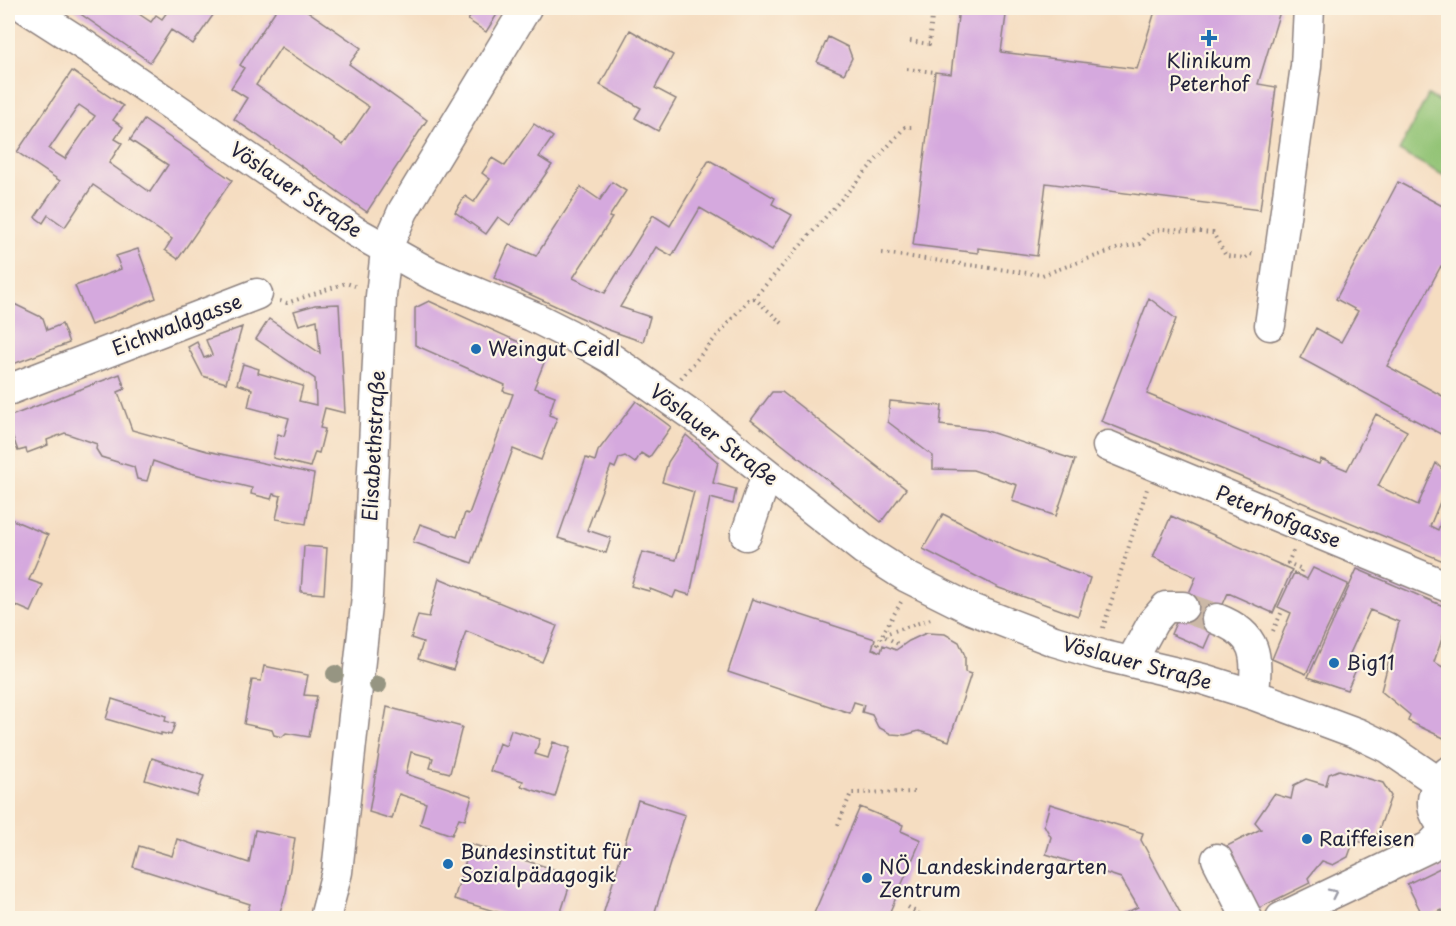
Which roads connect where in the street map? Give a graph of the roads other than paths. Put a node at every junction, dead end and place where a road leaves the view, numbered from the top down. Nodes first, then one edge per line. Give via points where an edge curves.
1 (26, 8) edge
2 (526, 8) edge
3 (1309, 8) edge
4 (386, 250) junction
5 (257, 294) road end
6 (1270, 325) dead end
7 (8, 390) edge
8 (1108, 447) dead end
9 (767, 474) junction
10 (746, 535) dead end
11 (1449, 587) edge
12 (1183, 607) tunnel mouth
13 (1216, 619) tunnel mouth
14 (1131, 662) junction
15 (1254, 695) junction
16 (1443, 777) edge
17 (1448, 829) edge
18 (1217, 859) dead end
19 (325, 918) edge
20 (1247, 918) edge
21 (1281, 918) edge

1 - 4 street, Vöslauer Straße
2 - 4 street, Elisabethstraße via 403,211
3 - 6 street via 1306,66
4 - 9 street, Vöslauer Straße via 431,274 570,334 699,420
4 - 19 street, Elisabethstraße via 367,596 337,872
5 - 7 street, Eichwaldgasse
8 - 11 street, Peterhofgasse
9 - 10 street
9 - 14 street, Vöslauer Straße via 863,549 908,577 1010,625
12 - 14 street via 1166,607
13 - 15 street via 1232,625 1250,642 1257,661
14 - 15 street, Vöslauer Straße
15 - 16 street, Vöslauer Straße via 1359,734
16 - 17 street via 1432,802 1434,812
21 -> 17 street via 1429,847
18 - 20 street

